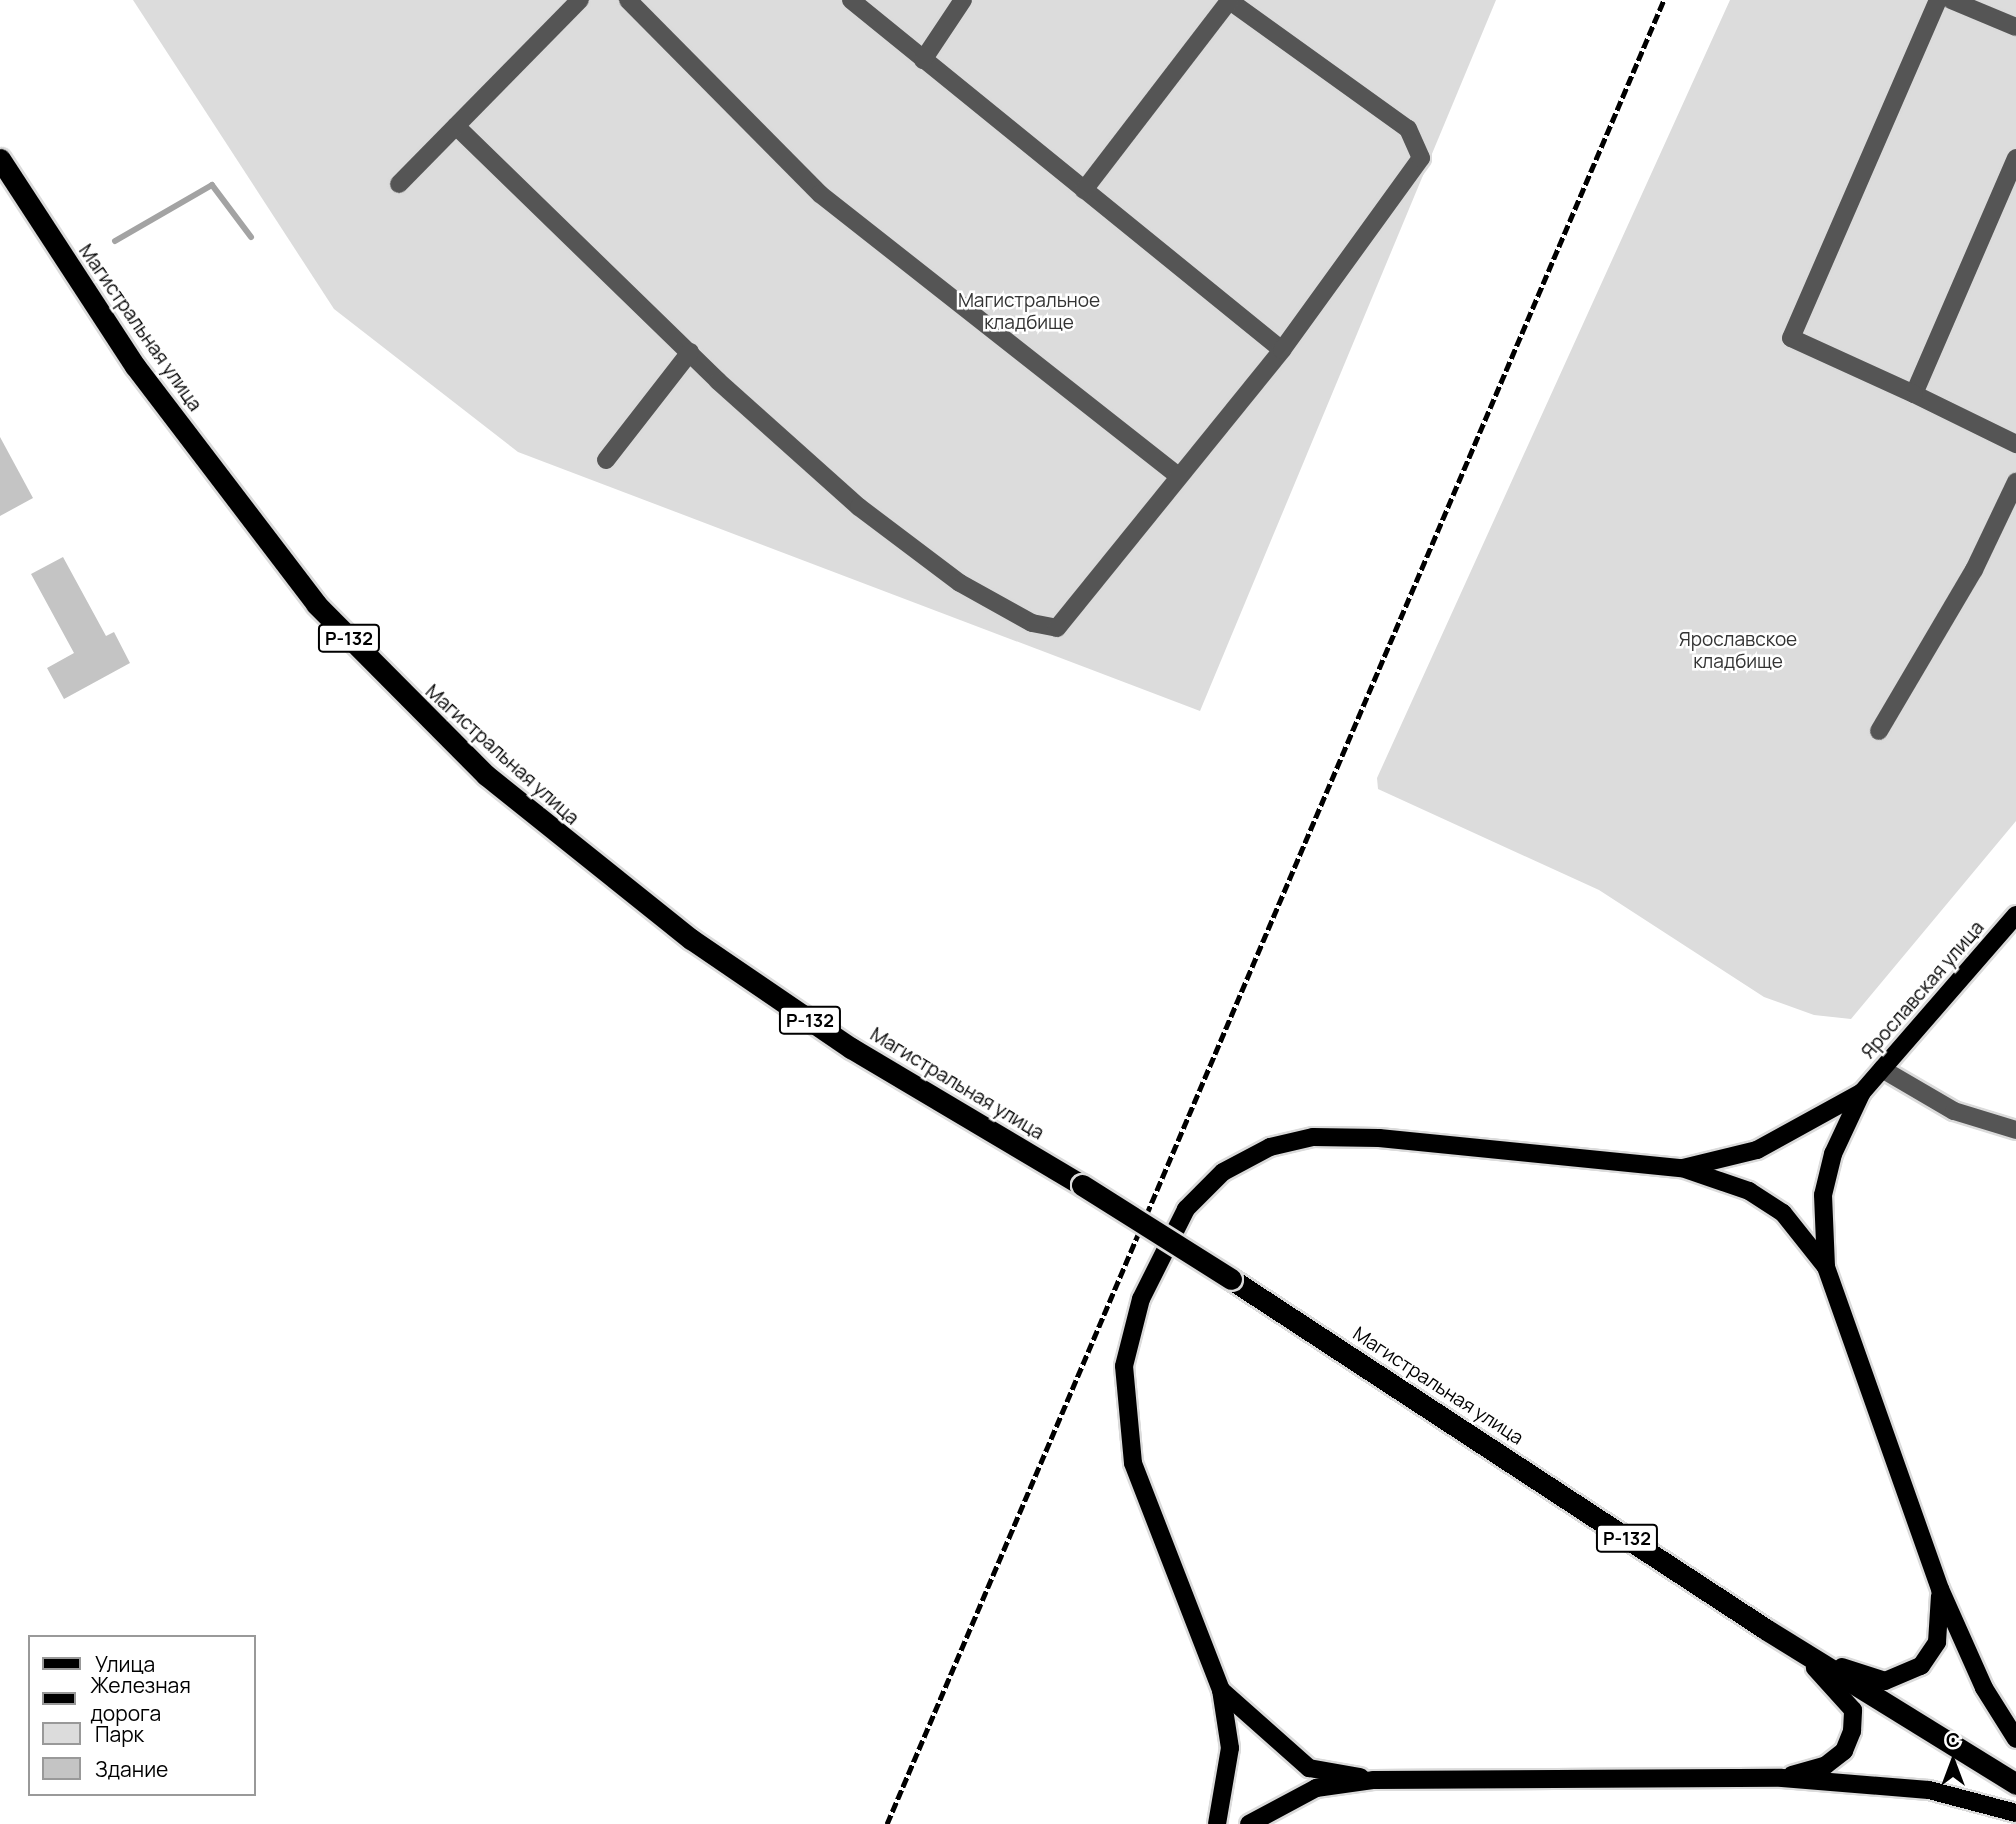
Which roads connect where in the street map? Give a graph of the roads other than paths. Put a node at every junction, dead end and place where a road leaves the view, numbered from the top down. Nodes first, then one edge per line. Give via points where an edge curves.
1 (580, 0) edge
2 (628, 0) edge
3 (851, 0) edge
4 (963, 0) edge
5 (1230, 0) edge
6 (1938, 0) edge
7 (1951, 0) edge
8 (2016, 27) edge
9 (923, 61) junction
10 (456, 126) junction
11 (2016, 158) edge
12 (0, 159) edge
13 (399, 184) dead end
14 (1084, 190) junction
15 (1282, 350) junction
16 (690, 352) junction
17 (1914, 394) junction
18 (2016, 444) edge
19 (606, 460) dead end
20 (1177, 475) junction
21 (2016, 482) edge
22 (1879, 731) dead end
23 (2016, 915) edge
24 (1882, 1069) junction
25 (1862, 1092) junction
26 (2016, 1130) edge
27 (1682, 1168) junction
28 (1826, 1267) junction
29 (1940, 1589) junction
30 (1767, 1630) junction
31 (1221, 1690) junction
32 (2016, 1739) edge
33 (1782, 1778) junction
34 (1374, 1780) junction
35 (2016, 1784) edge
36 (2016, 1813) edge
37 (1217, 1824) edge
38 (1249, 1824) edge

1 - 10 lane
2 - 20 lane via 820,194
3 - 9 lane
4 - 9 lane
5 - 14 lane
5 - 15 lane via 1408,129 1421,158
6 - 17 lane via 1791,338
7 - 8 lane
9 - 14 lane
10 - 13 lane
10 - 16 lane
11 - 17 lane
12 - 30 highway, Магистральная улица / Р-132, bridge via 135,366 308,594 486,775 691,939 851,1048 1231,1279
14 - 15 lane
15 - 20 lane
16 - 19 lane
16 - 20 lane via 859,507 960,583 1048,629 1068,619
17 - 18 lane
21 - 22 lane via 1975,570
23 - 24 main road, Ярославская улица
24 - 25 main road, Ярославская улица
24 - 26 lane via 1954,1111
25 - 27 main road via 1757,1150
25 - 28 main road via 1833,1154 1823,1195
27 - 28 main road via 1749,1191 1783,1213
27 - 31 main road via 1379,1138 1313,1137 1270,1147 1223,1172 1186,1209 1141,1299 1125,1366 1125,1419 1133,1463
28 - 29 main road
29 - 30 main road via 1937,1642 1905,1676 1861,1676
29 - 32 main road via 1984,1688
30 - 33 main road via 1832,1682 1853,1710 1844,1751 1826,1765
30 - 35 highway, Магистральная улица / Р-132
31 - 34 main road via 1309,1768
31 - 37 main road via 1230,1748
33 - 34 main road
33 - 36 main road via 1929,1790
34 - 38 main road via 1316,1788

